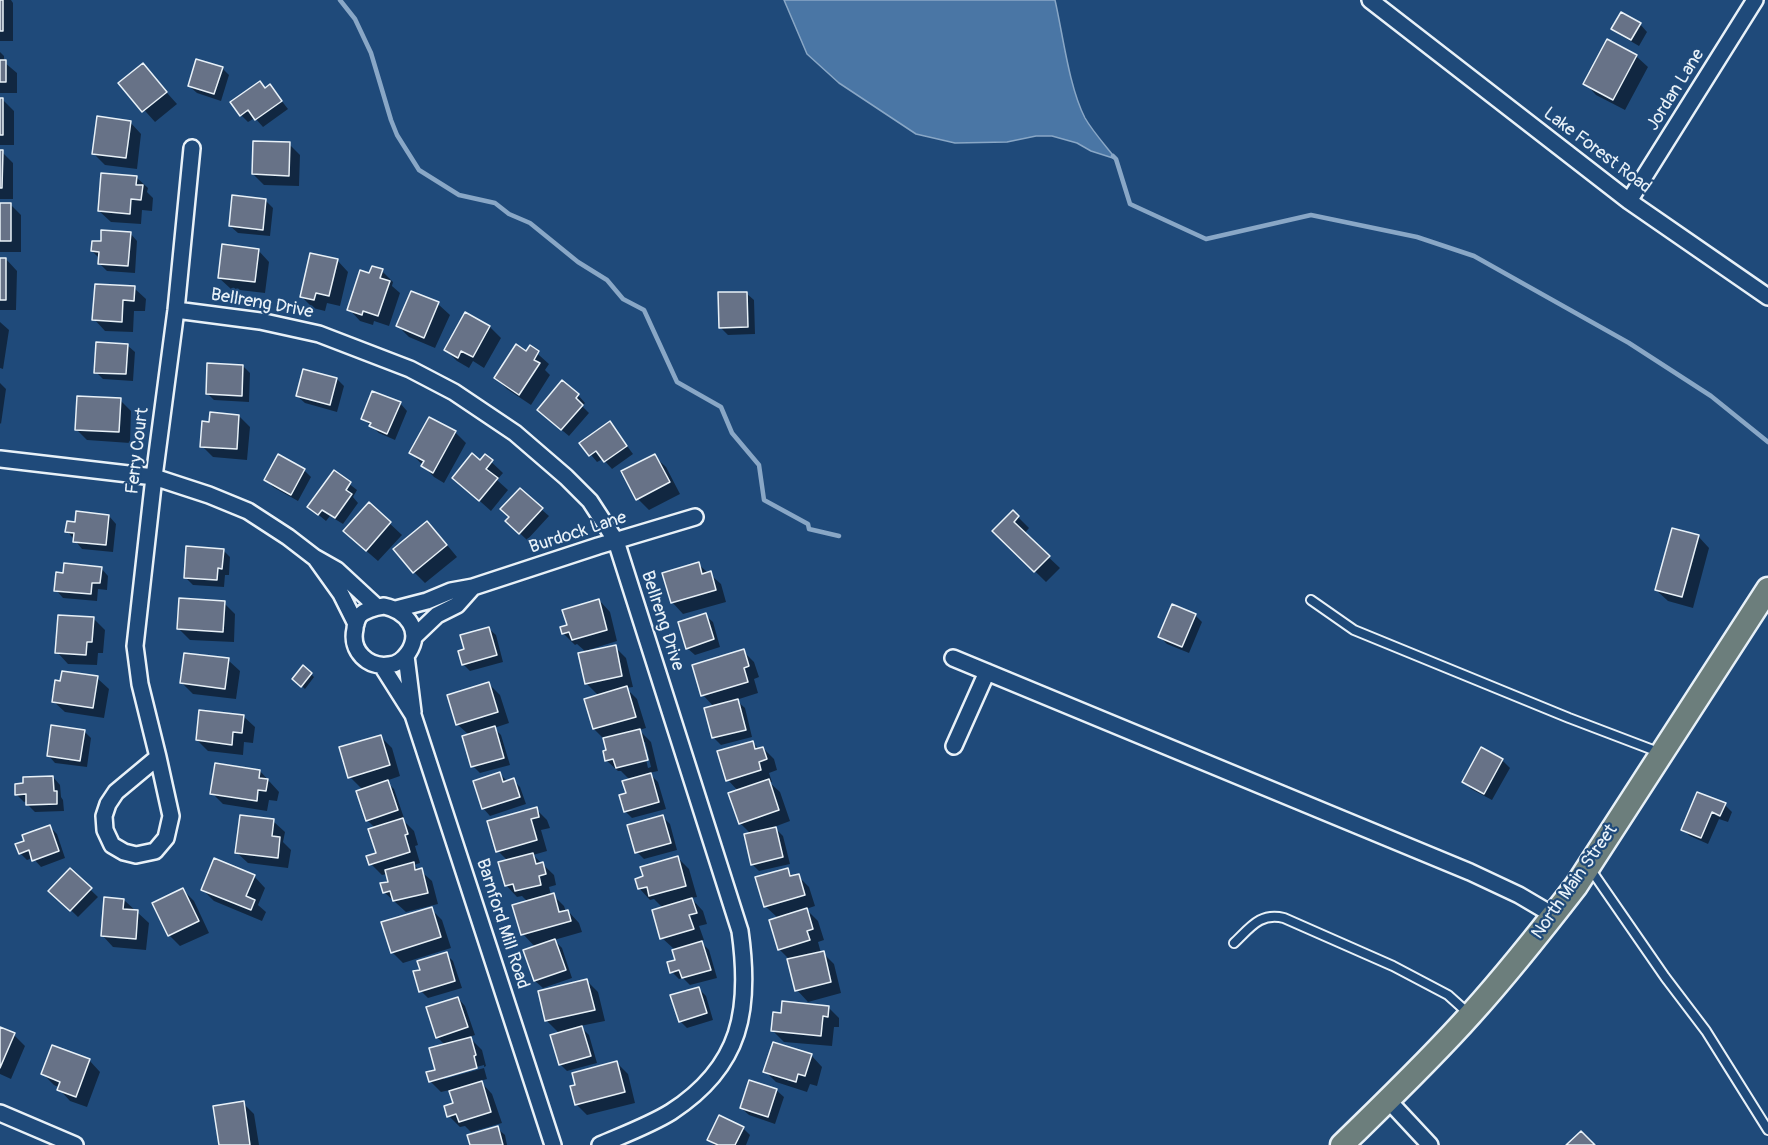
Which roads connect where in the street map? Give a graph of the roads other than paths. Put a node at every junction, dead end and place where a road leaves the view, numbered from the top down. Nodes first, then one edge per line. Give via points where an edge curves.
1 (1370, 0) edge
2 (1755, 0) edge
3 (192, 148) dead end
4 (1629, 201) junction
5 (1768, 297) edge
6 (176, 310) junction
7 (0, 459) edge
8 (154, 477) junction
9 (695, 517) dead end
10 (616, 541) junction
11 (314, 557) junction
12 (473, 587) junction
13 (1768, 589) edge
14 (1311, 600) dead end
15 (377, 607) junction
16 (396, 609) junction
17 (356, 624) junction
18 (414, 637) junction
19 (406, 656) junction
20 (953, 658) dead end
21 (382, 666) junction
22 (987, 672) junction
23 (413, 716) junction
24 (954, 746) dead end
25 (1662, 753) junction
26 (158, 757) junction
27 (1588, 867) junction
28 (1553, 915) junction
29 (1234, 943) dead end
30 (1470, 1015) junction
31 (1388, 1100) junction
32 (0, 1113) edge
33 (1768, 1130) edge
34 (75, 1145) edge
35 (553, 1145) edge
36 (600, 1145) edge
37 (1342, 1145) edge
38 (1430, 1145) edge

1 - 4 street, Lake Forest Road
2 - 4 street, Jordan Lane
3 - 6 street, Ferry Court
4 - 5 street, Lake Forest Road
6 - 8 street, Ferry Court
6 - 10 street, Bellreng Drive via 260,321 319,334 410,369 454,392 515,433 566,477 590,501
7 - 8 street, Barnford Mill Road
8 - 11 street, Barnford Mill Road via 248,511
8 - 26 street, Ferry Court via 135,646
9 - 10 street, Burdock Lane
10 - 12 street, Burdock Lane
10 - 36 street, Bellreng Drive via 740,931 745,991 740,1023 728,1054 713,1077 669,1113
11 - 15 street, Barnford Mill Road via 337,570
11 - 17 street, Barnford Mill Road via 341,594
12 - 16 street, Burdock Lane
12 - 18 street, Burdock Lane via 457,605 436,615
13 - 25 main road, North Main Street
14 - 25 lane via 1354,630
15 - 16 street
15 - 17 street via 359,616
16 - 18 street via 412,626
17 - 21 street, Barnford Mill Road via 355,647 362,657
18 - 19 street, Barnford Mill Road
19 - 21 street via 400,662
19 - 23 street, Barnford Mill Road
20 - 22 street
21 - 23 street, Barnford Mill Road
22 - 24 street
22 - 28 street via 1470,872
23 - 35 street, Barnford Mill Road
25 - 27 main road, North Main Street
26 - 26 street, Ferry Court via 116,792 108,804 105,830 112,844 124,852 136,855 155,851 166,838 171,816
27 - 28 main road, North Main Street
27 - 33 lane via 1706,1032
28 - 30 main road, North Main Street
29 - 30 lane via 1259,921 1273,915 1284,918 1449,995
30 - 31 main road, North Main Street
31 - 37 main road, North Main Street
31 - 38 street
32 - 34 street

